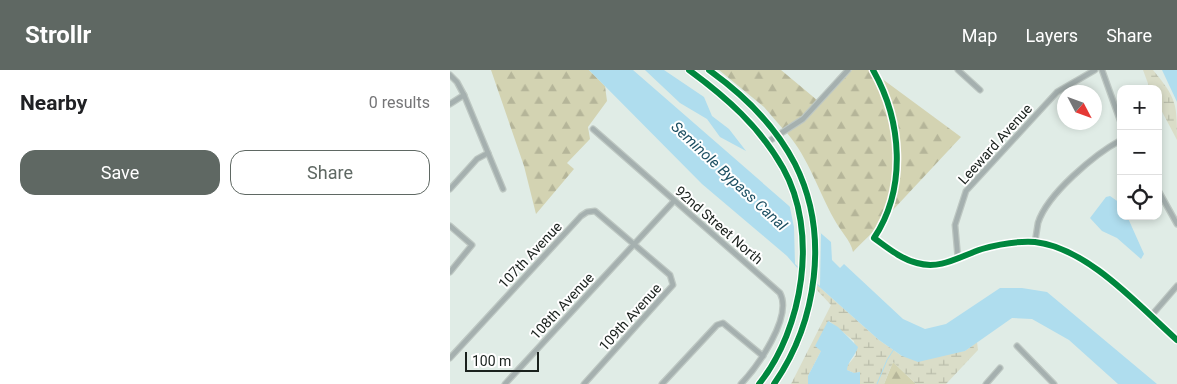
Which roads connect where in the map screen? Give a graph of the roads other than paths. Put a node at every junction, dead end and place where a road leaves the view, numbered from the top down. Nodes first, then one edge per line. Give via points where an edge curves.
1 (689, 70) edge
2 (709, 70) edge
3 (848, 70) edge
4 (873, 70) edge
5 (958, 70) edge
6 (1095, 70) edge
7 (1102, 70) edge
8 (450, 76) edge
9 (980, 90) dead end
10 (464, 95) junction
11 (450, 104) edge
12 (1117, 112) edge
13 (593, 129) dead end
14 (777, 136) junction
15 (1117, 142) edge
16 (766, 143) junction
17 (488, 153) junction
18 (450, 189) edge
19 (503, 189) dead end
20 (1162, 197) edge
21 (674, 201) junction
22 (1177, 224) edge
23 (450, 226) edge
24 (1035, 242) junction
25 (635, 244) junction
26 (958, 260) junction
27 (450, 272) edge
28 (1177, 286) edge
29 (1150, 316) junction
30 (1177, 340) edge
31 (1017, 346) dead end
32 (763, 356) junction
33 (450, 358) edge
34 (1000, 368) dead end
35 (505, 384) edge
36 (584, 384) edge
37 (662, 384) edge
38 (741, 384) edge
39 (758, 384) edge
40 (774, 384) edge
41 (986, 384) edge
42 (1054, 384) edge

1 - 16 main road via 740,111
2 - 14 main road via 744,96
3 - 14 street via 803,119
4 - 26 street via 889,102 897,140 895,186 885,222 874,238 916,263 936,266
5 - 9 street
6 - 26 street, Leeward Avenue via 1057,92 966,191 955,224
7 - 12 street
8 - 10 street
10 - 11 street
10 - 17 street
13 - 21 street, 92nd Street North
14 - 16 street
14 - 40 main road via 798,170 810,207 814,279 810,308 801,334
15 - 24 street via 1089,160 1046,207 1038,222
16 - 39 main road via 783,168 793,193 801,231 802,269 789,331
17 - 18 street via 477,159
17 - 19 street
20 - 22 street
21 - 25 street, 108th Avenue
21 - 32 street, 92nd Street North via 783,298 781,313
23 - 27 street via 472,245
24 - 26 street via 1003,244
24 - 29 street via 1084,260
25 - 33 street, 107th Avenue via 601,214 587,212
25 - 35 street, 108th Avenue
25 - 36 street, 109th Avenue via 670,275 673,285
28 - 29 street
29 - 30 street
31 - 42 street
32 - 37 street via 723,323 717,325
32 - 38 street
34 - 41 street

